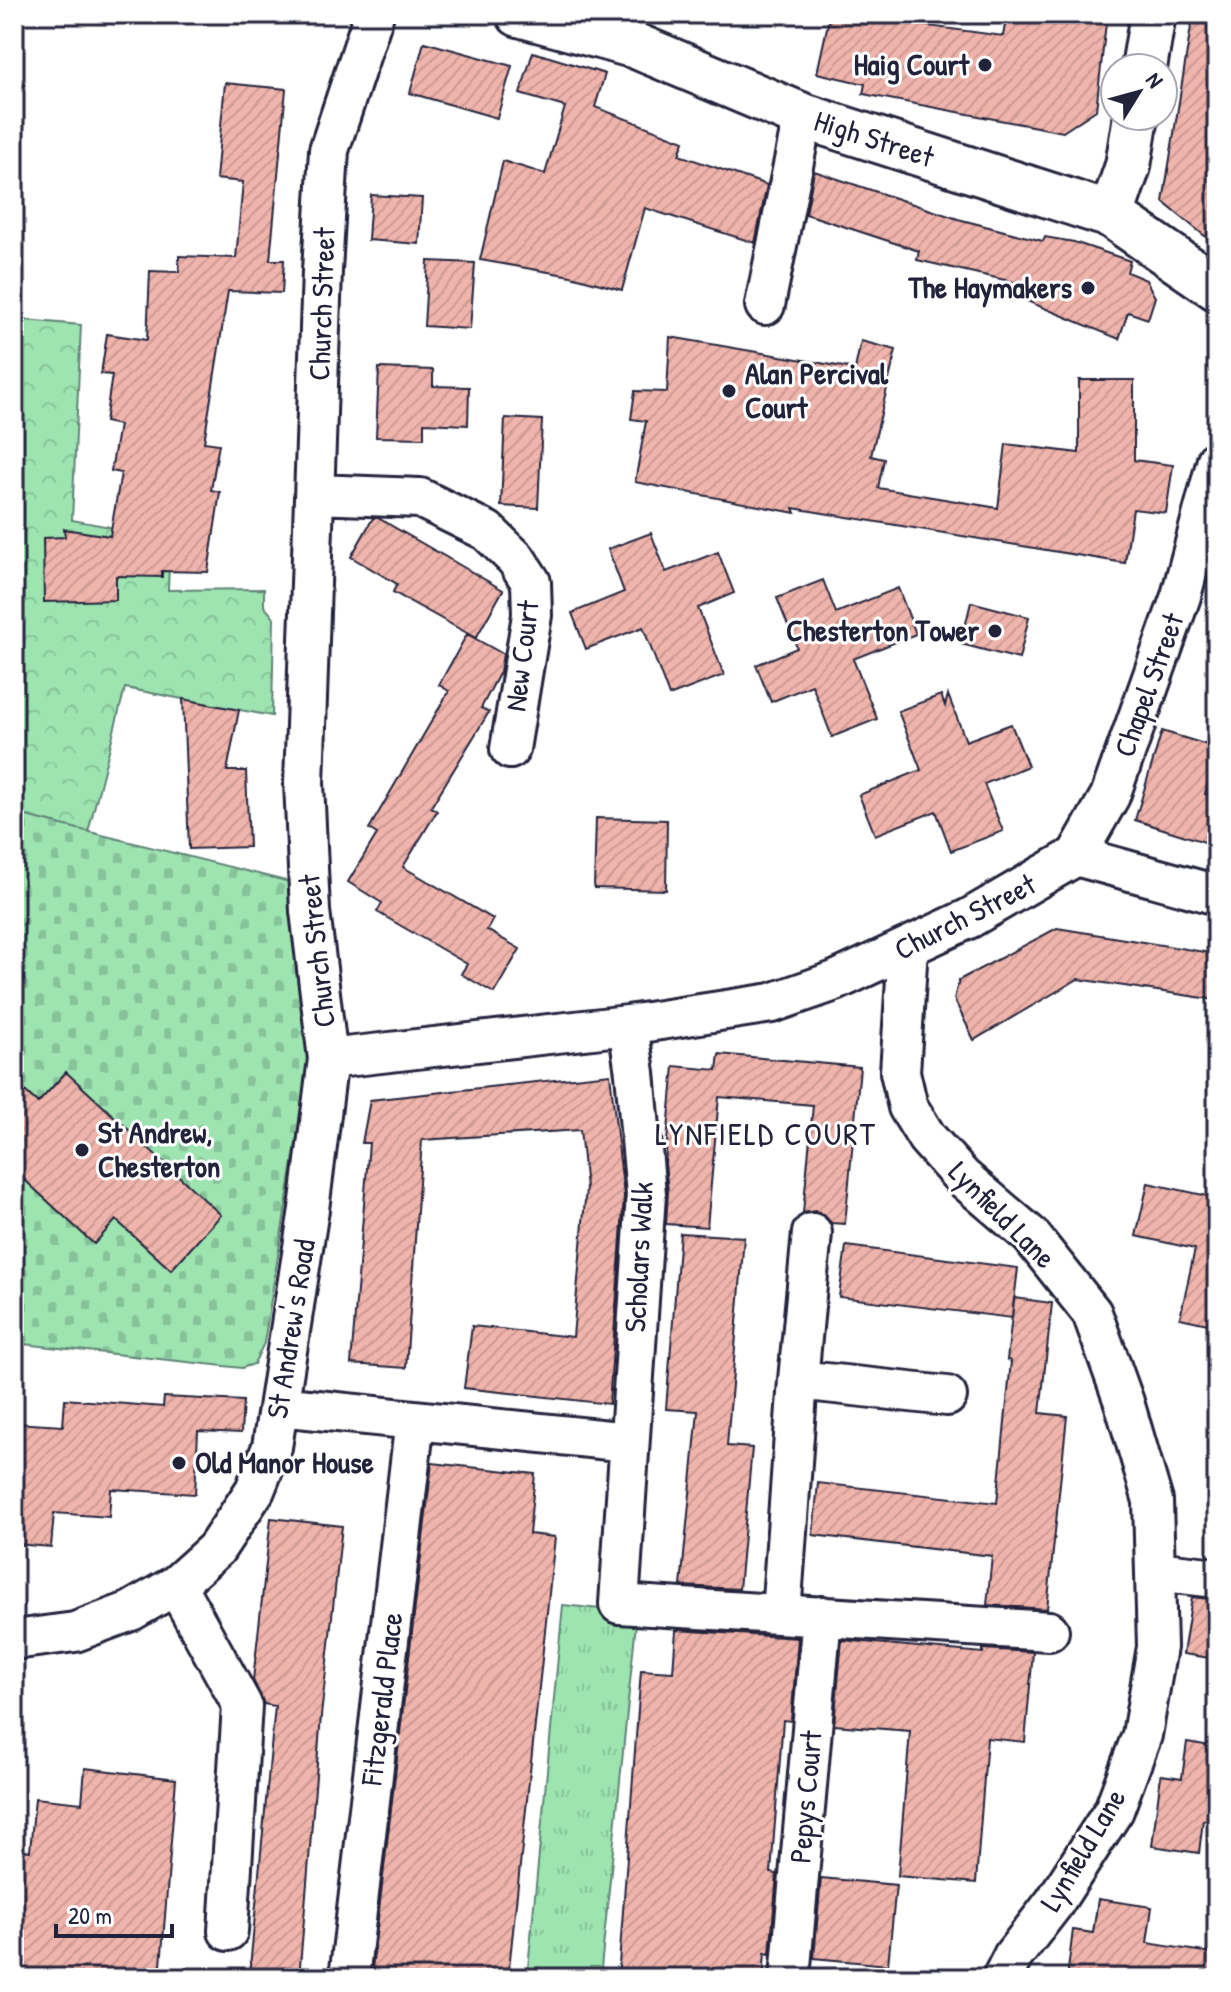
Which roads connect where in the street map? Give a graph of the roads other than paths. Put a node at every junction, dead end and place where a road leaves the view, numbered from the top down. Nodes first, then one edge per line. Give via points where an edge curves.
1 (374, 14) edge
2 (519, 14) edge
3 (1153, 14) edge
4 (1147, 52) edge
5 (803, 116) junction
6 (1133, 132) edge
7 (1111, 215) junction
8 (1217, 288) edge
9 (765, 305) dead end
10 (1217, 460) edge
11 (315, 494) junction
12 (510, 749) dead end
13 (1076, 856) junction
14 (1217, 895) edge
15 (908, 948) junction
16 (628, 1025) junction
17 (328, 1059) junction
18 (812, 1233) dead end
19 (798, 1380) junction
20 (947, 1396) dead end
21 (279, 1406) junction
22 (415, 1420) junction
23 (628, 1442) junction
24 (1155, 1571) junction
25 (1217, 1578) edge
26 (176, 1585) junction
27 (781, 1614) junction
28 (822, 1616) junction
29 (1049, 1631) dead end
30 (14, 1640) edge
31 (228, 1931) dead end
32 (349, 1978) edge
33 (790, 1978) edge
34 (1002, 1978) edge

1 - 11 street, Church Street via 329,150
2 - 5 street, High Street via 636,46
3 - 4 street
5 - 7 street, High Street
5 - 9 street
6 - 7 street
7 - 8 street, High Street
10 - 13 street, Chapel Street via 1176,610 1110,796
11 - 12 street, New Court via 420,498 487,531 516,559 531,582 532,615
11 - 17 street, Church Street via 304,783 310,911
13 - 14 street
13 - 15 street, Church Street
15 - 16 street, Church Street via 772,1003
15 - 24 street, Lynfield Lane via 900,1072 908,1107 927,1138 962,1177 1031,1236 1092,1313 1153,1501
16 - 17 street, Church Street
16 - 23 street, Scholars Walk via 646,1194
17 - 21 street, St Andrew's Road
18 - 19 street
19 - 20 street
19 - 27 street
21 - 22 street
21 - 26 street, St Andrew's Road via 272,1447 255,1490 216,1549
22 - 23 street
22 - 32 street, Fitzgerald Place
23 - 27 street, Scholars Walk via 619,1604
24 - 25 street
24 - 34 street, Lynfield Lane via 1157,1647 1142,1735 1114,1810
26 - 30 street, St Andrew's Road via 131,1611 75,1632
26 - 31 street via 242,1705
27 - 28 street, Scholars Walk
28 - 29 street, Scholars Walk
28 - 33 street, Pepys Court

